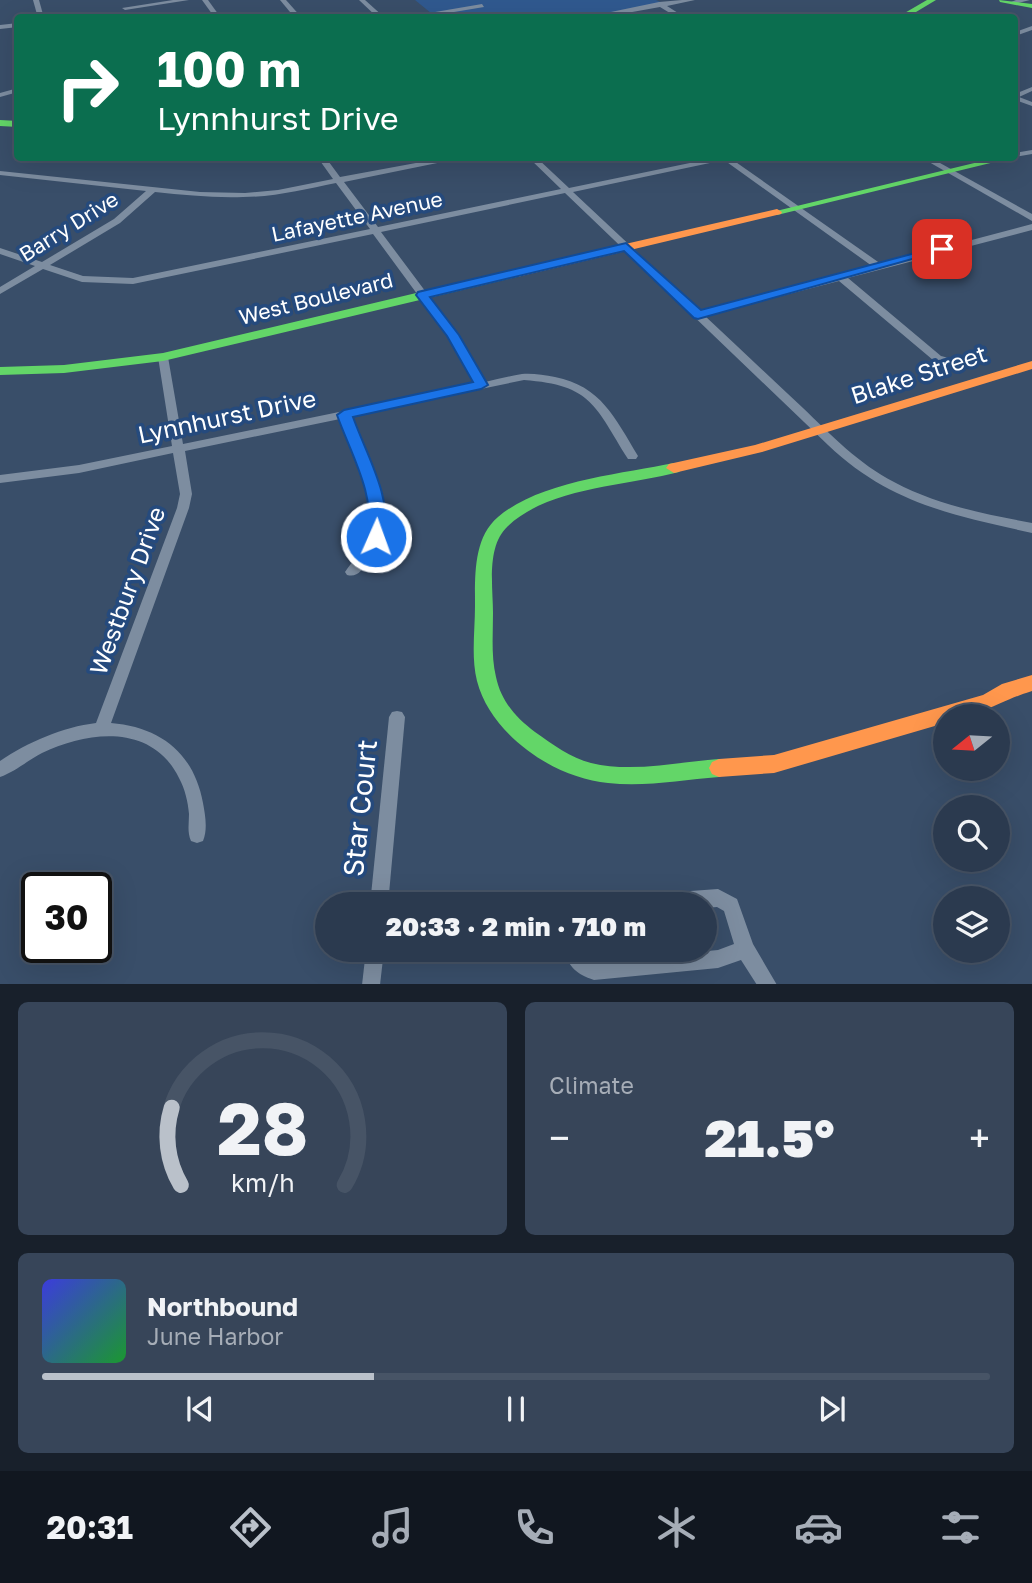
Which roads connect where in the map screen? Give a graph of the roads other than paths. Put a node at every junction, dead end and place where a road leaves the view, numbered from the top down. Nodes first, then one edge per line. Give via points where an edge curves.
1 (121, 0) edge
2 (186, 0) edge
3 (283, 0) edge
4 (362, 0) edge
5 (651, 0) edge
6 (692, 0) edge
7 (932, 0) edge
8 (1015, 1) edge
9 (660, 5) junction
10 (482, 6) dead end
11 (1032, 6) edge
12 (125, 8) junction
13 (128, 14) edge
14 (295, 14) edge
15 (378, 14) edge
16 (429, 14) edge
17 (608, 14) edge
18 (676, 14) edge
19 (906, 14) edge
20 (324, 161) edge
21 (436, 161) edge
22 (536, 161) edge
23 (709, 161) edge
24 (728, 161) edge
25 (931, 161) edge
26 (993, 161) edge
27 (949, 171) junction
28 (0, 173) edge
29 (337, 180) junction
30 (153, 189) junction
31 (568, 190) junction
32 (794, 206) junction
33 (1032, 218) edge
34 (1032, 227) edge
35 (375, 231) junction
36 (626, 247) junction
37 (0, 251) edge
38 (43, 265) junction
39 (878, 266) junction
40 (842, 278) junction
41 (0, 291) edge
42 (422, 295) junction
43 (698, 315) junction
44 (163, 357) junction
45 (964, 365) dead end
46 (1032, 365) edge
47 (0, 371) edge
48 (481, 385) junction
49 (344, 415) junction
50 (820, 431) junction
51 (180, 449) junction
52 (632, 456) dead end
53 (0, 479) edge
54 (1032, 528) edge
55 (352, 572) dead end
56 (1032, 683) edge
57 (397, 717) dead end
58 (102, 728) junction
59 (0, 770) edge
60 (197, 835) dead end
61 (380, 892) edge
62 (717, 898) edge
63 (746, 949) junction
64 (717, 959) edge
65 (374, 962) edge
66 (580, 962) edge
67 (687, 962) edge
68 (371, 984) edge
69 (767, 984) edge

1 - 12 street
2 - 12 street
3 - 14 street
4 - 15 street
5 - 9 street
6 - 9 street
7 - 19 street
8 - 11 street
9 - 17 street
9 - 18 street
10 - 16 street
12 - 13 street
20 - 29 street
21 - 29 street
22 - 31 street
23 - 31 street, Lafayette Avenue
24 - 32 street
25 - 27 street
26 - 27 street, West Boulevard
27 - 32 street, West Boulevard
27 - 33 street
28 - 30 street
29 - 30 street via 245,195
29 - 35 street
30 - 38 street, Barry Drive via 117,221
31 - 35 street, Lafayette Avenue
31 - 36 street
32 - 36 street, West Boulevard
32 - 39 street
34 - 39 street
35 - 38 street, Lafayette Avenue via 133,281 82,279
35 - 42 street
36 - 42 street, West Boulevard
36 - 43 street
37 - 38 street, Lafayette Avenue
38 - 41 street, Barry Drive
39 - 40 street
40 - 43 street
40 - 45 street via 937,358
42 - 44 street, West Boulevard
42 - 48 street via 453,335
43 - 50 street
44 - 47 street, West Boulevard
44 - 51 street, Westbury Drive
46 - 50 street, Blake Street
48 - 49 street, Lynnhurst Drive
48 - 52 street, Lynnhurst Drive via 524,377 571,383 595,398
49 - 51 street, Lynnhurst Drive
49 - 55 street via 379,515 376,537
50 - 54 street via 889,485 948,508
50 - 56 street, Blake Street via 548,496 499,523 487,551 485,671 509,722 564,760 593,772 774,764 988,702
51 - 53 street, Lynnhurst Drive
51 - 58 street, Westbury Drive via 183,509
57 - 61 street, Star Court
58 - 59 street via 56,741
58 - 60 street via 143,736 180,762 194,788
62 - 63 street via 731,905
63 - 64 street
63 - 69 street
65 - 68 street
66 - 67 street via 594,971

